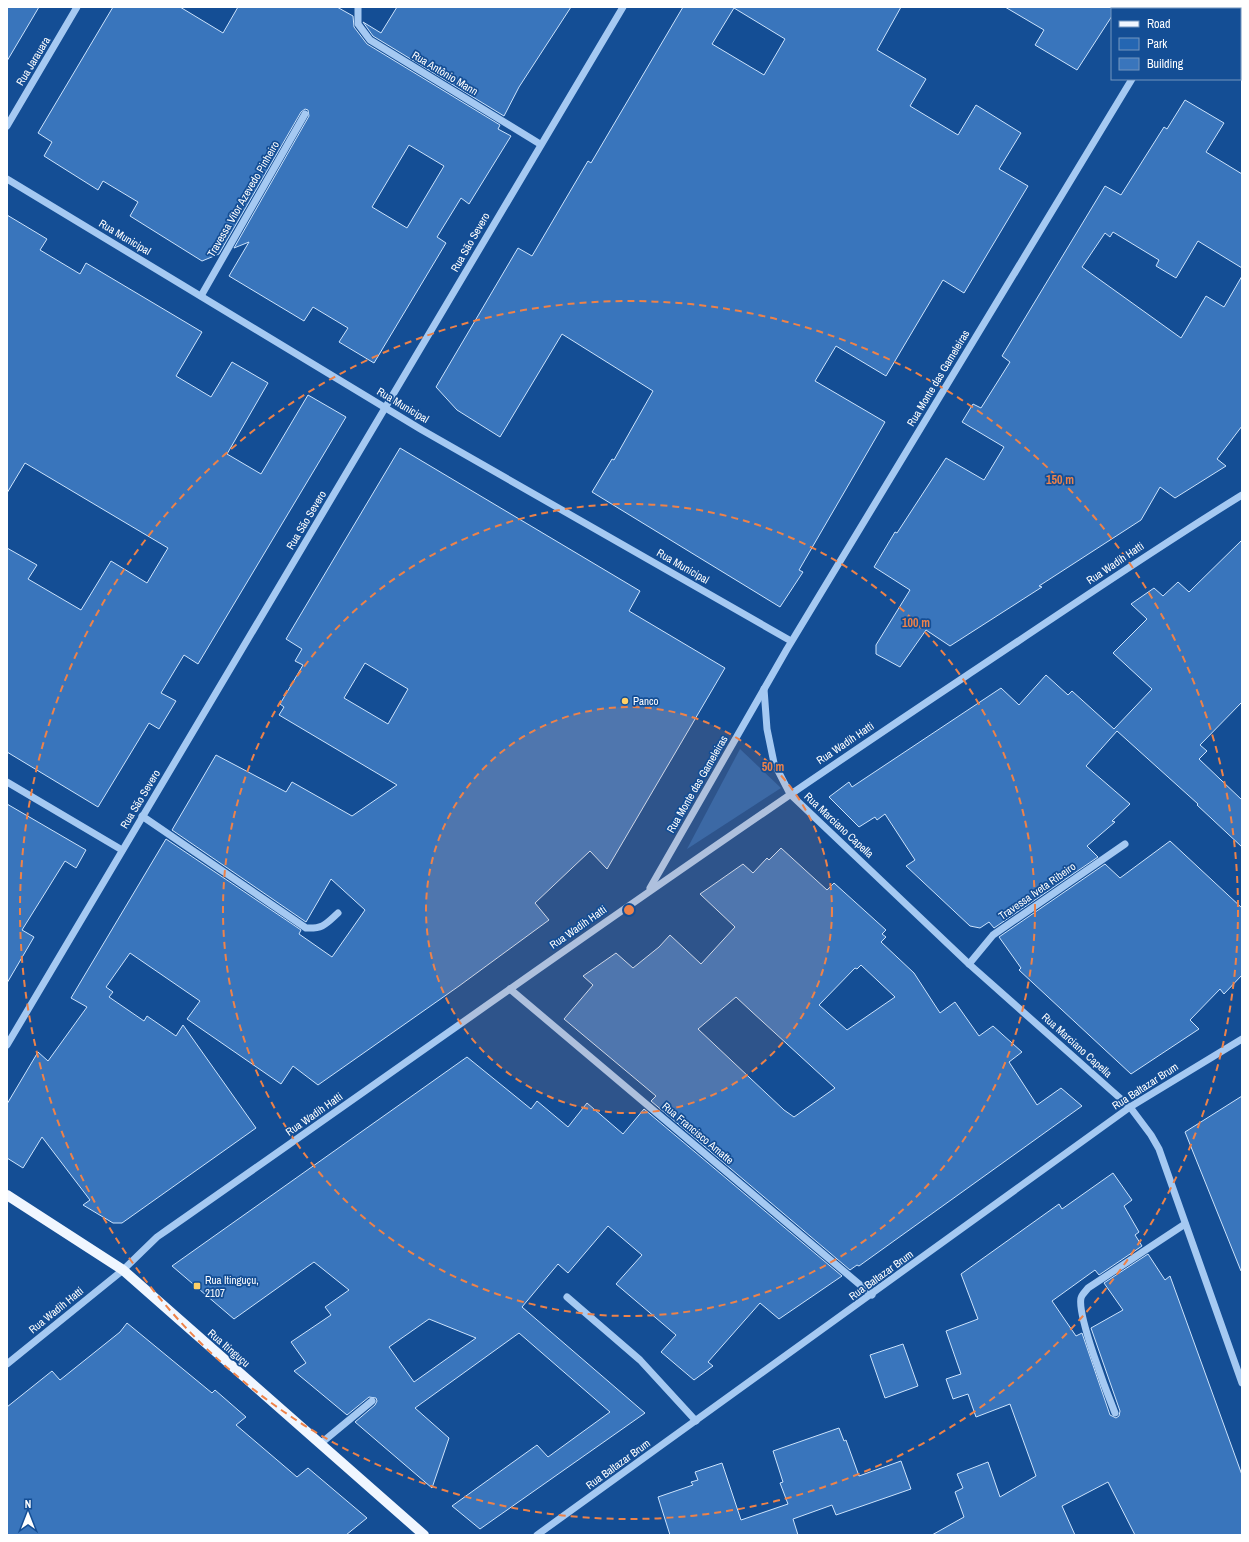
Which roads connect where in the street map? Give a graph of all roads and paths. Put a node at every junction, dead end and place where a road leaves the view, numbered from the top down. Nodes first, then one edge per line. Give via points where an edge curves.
1 (77, 7) edge
2 (358, 7) edge
3 (623, 7) edge
4 (1131, 80) edge
5 (305, 114) dead end
6 (7, 126) edge
7 (540, 144) junction
8 (7, 179) edge
9 (201, 296) junction
10 (386, 408) junction
11 (1242, 495) edge
12 (791, 641) junction
13 (764, 688) junction
14 (7, 782) edge
15 (790, 794) junction
16 (142, 816) junction
17 (1125, 844) dead end
18 (122, 850) junction
19 (649, 890) junction
20 (338, 913) dead end
21 (969, 964) junction
22 (510, 989) junction
23 (1242, 1039) edge
24 (7, 1045) edge
25 (1130, 1107) junction
26 (7, 1195) edge
27 (1185, 1224) junction
28 (122, 1270) junction
29 (872, 1295) junction
30 (567, 1296) dead end
31 (7, 1364) edge
32 (1242, 1383) edge
33 (372, 1401) dead end
34 (1115, 1413) dead end
35 (696, 1421) junction
36 (320, 1444) junction
37 (424, 1535) edge
38 (537, 1535) edge

1 - 6 street, Rua Jarauara
2 - 7 street, Rua Antônio Mann via 358,24 370,40
3 - 7 street, Rua São Severo
4 - 12 street, Rua Monte das Gameleiras
5 - 9 street, Travessa Vitor Azevedo Pinheiro
7 - 10 street, Rua São Severo
8 - 9 street, Rua Municipal
9 - 10 street, Rua Municipal
10 - 12 street, Rua Municipal
10 - 16 street, Rua São Severo
11 - 15 street, Rua Wadih Hatti via 1153,550
12 - 13 street, Rua Monte das Gameleiras
13 - 15 street via 767,729 774,763
13 - 19 street, Rua Monte das Gameleiras
14 - 18 street
15 - 19 street, Rua Wadih Hatti
15 - 21 street, Rua Marciano Capella
16 - 18 street, Rua São Severo
16 - 20 street via 306,928 323,927
17 - 21 street, Travessa Iveta Ribeiro via 993,935
18 - 24 street, Rua São Severo
19 - 22 street, Rua Wadih Hatti
21 - 25 street, Rua Marciano Capella
22 - 28 street, Rua Wadih Hatti via 157,1237
22 - 29 street, Rua Francisco Amatte
23 - 25 street, Rua Baltazar Brum
25 - 27 street, Rua Marciano Capella via 1152,1135 1159,1149
25 - 29 street, Rua Baltazar Brum
26 - 28 main road, Rua Itinguçu
27 - 32 street, Rua Marciano Capella
27 - 34 street via 1088,1288 1081,1297 1081,1310 1102,1381
28 - 31 street, Rua Wadih Hatti
28 - 36 main road, Rua Itinguçu
29 - 35 street, Rua Baltazar Brum
30 - 35 street via 640,1360
33 - 36 street
35 - 38 street, Rua Baltazar Brum
36 - 37 main road, Rua Itinguçu

